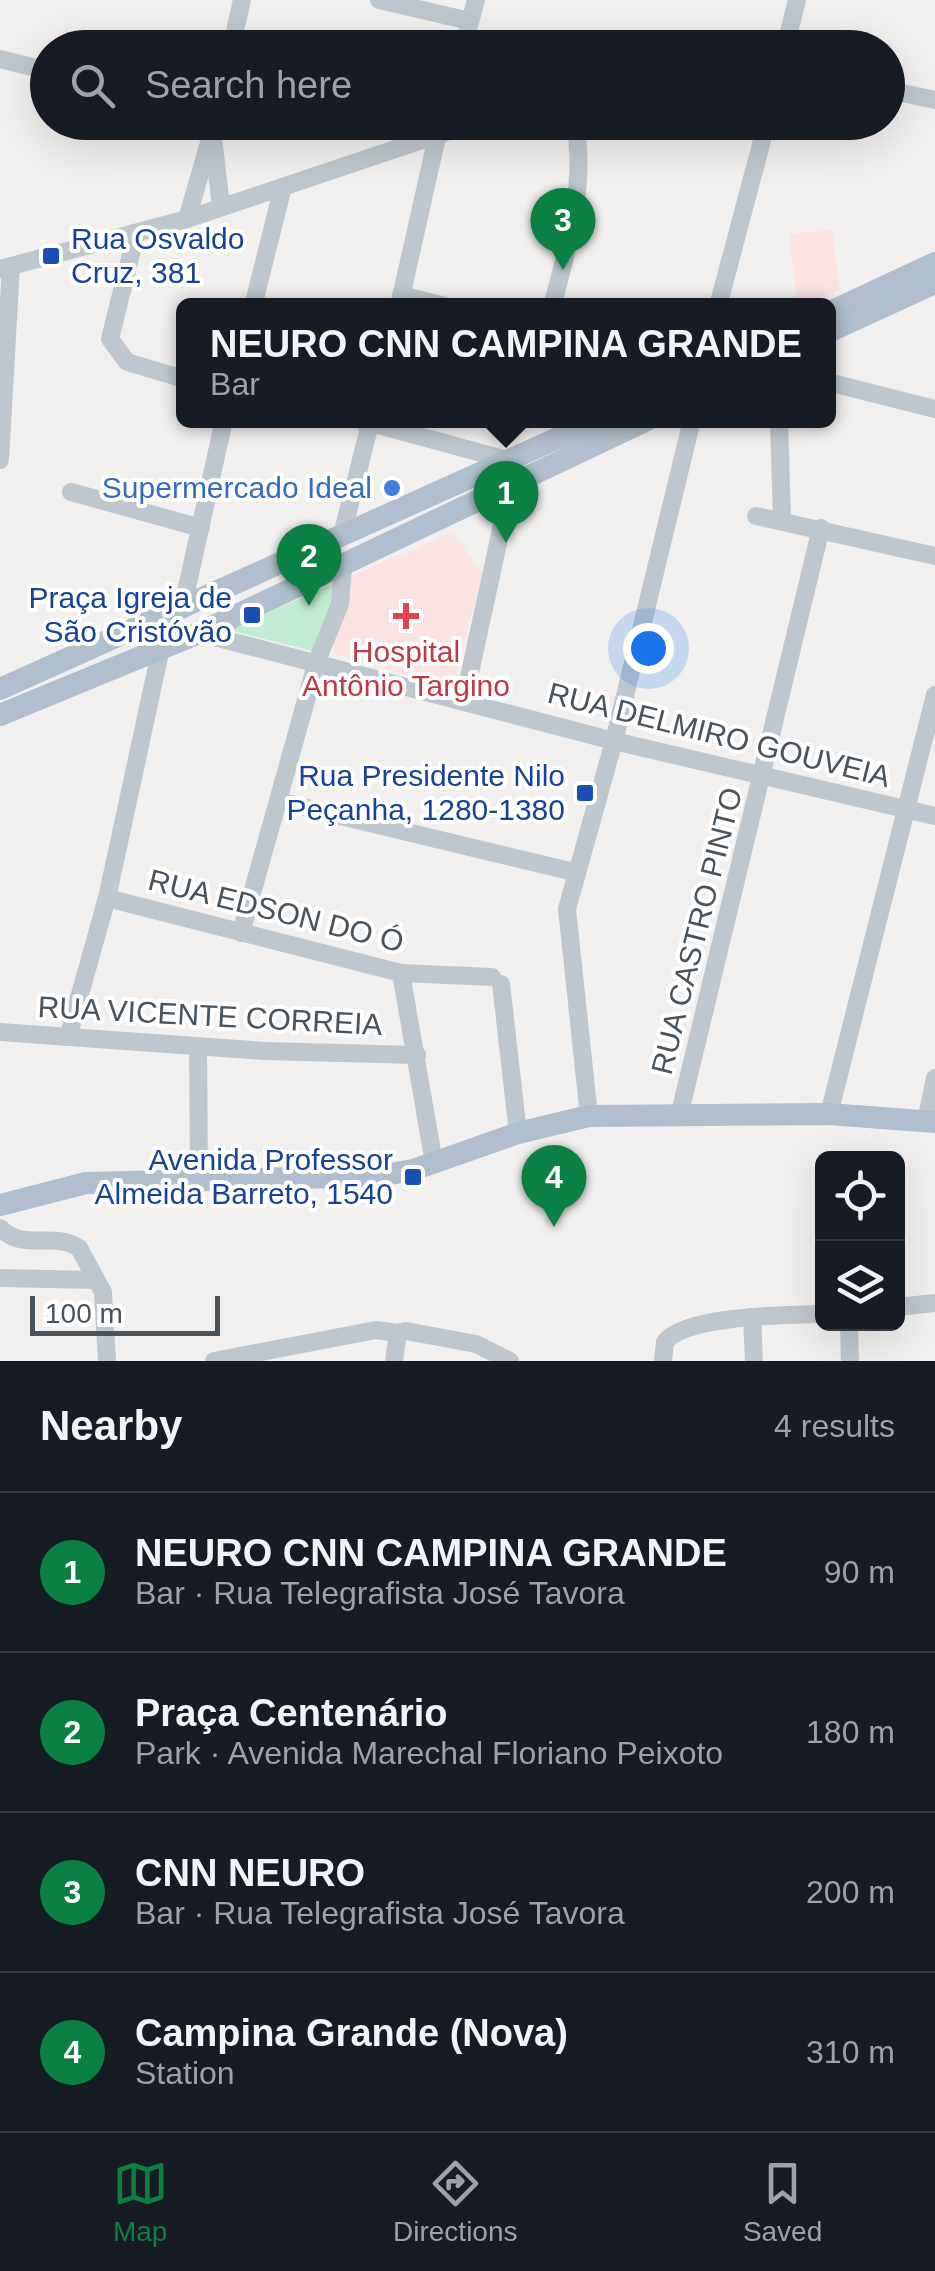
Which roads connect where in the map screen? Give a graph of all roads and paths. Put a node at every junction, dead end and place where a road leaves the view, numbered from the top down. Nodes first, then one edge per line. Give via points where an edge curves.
1 (242, 0) edge
2 (379, 0) edge
3 (476, 0) edge
4 (797, 0) edge
5 (470, 21) junction
6 (236, 30) edge
7 (468, 30) edge
8 (790, 30) edge
9 (0, 59) edge
10 (30, 66) edge
11 (905, 94) edge
12 (935, 100) edge
13 (211, 140) edge
14 (215, 140) edge
15 (407, 140) edge
16 (436, 140) edge
17 (578, 140) edge
18 (762, 140) edge
19 (284, 187) junction
20 (222, 207) junction
21 (187, 218) junction
22 (136, 234) junction
23 (935, 263) edge
24 (6, 267) edge
25 (935, 283) edge
26 (254, 298) edge
27 (400, 298) edge
28 (554, 298) edge
29 (720, 298) edge
30 (836, 309) edge
31 (836, 328) edge
32 (176, 377) edge
33 (836, 384) edge
34 (935, 410) edge
35 (222, 428) edge
36 (365, 428) edge
37 (393, 428) edge
38 (581, 428) edge
39 (629, 428) edge
40 (690, 428) edge
41 (780, 428) edge
42 (0, 460) edge
43 (511, 460) junction
44 (511, 484) junction
45 (71, 492) dead end
46 (756, 516) dead end
47 (782, 520) junction
48 (201, 528) junction
49 (821, 528) junction
50 (342, 535) junction
51 (935, 556) edge
52 (343, 567) junction
53 (182, 610) junction
54 (199, 633) junction
55 (161, 648) junction
56 (318, 661) junction
57 (0, 689) edge
58 (935, 695) edge
59 (464, 700) junction
60 (0, 715) edge
61 (614, 741) junction
62 (764, 776) junction
63 (278, 801) junction
64 (908, 810) junction
65 (935, 816) edge
66 (574, 872) junction
67 (107, 898) junction
68 (242, 932) junction
69 (401, 973) junction
70 (0, 1032) edge
71 (68, 1036) junction
72 (198, 1047) junction
73 (416, 1055) junction
74 (935, 1078) edge
75 (680, 1112) junction
76 (829, 1114) junction
77 (589, 1116) junction
78 (931, 1122) edge
79 (518, 1133) junction
80 (434, 1163) junction
81 (199, 1180) junction
82 (0, 1205) edge
83 (0, 1228) edge
84 (0, 1278) edge
85 (96, 1280) junction
86 (935, 1302) edge
87 (905, 1306) edge
88 (815, 1314) edge
89 (752, 1317) junction
90 (849, 1331) edge
91 (402, 1332) junction
92 (301, 1352) edge
93 (107, 1361) edge
94 (214, 1361) edge
95 (394, 1361) edge
96 (510, 1361) edge
97 (663, 1361) edge
98 (754, 1361) edge
99 (850, 1361) edge

1 - 6 street
2 - 5 street
3 - 5 street
4 - 8 street
5 - 7 street
9 - 10 street
11 - 12 street
13 - 21 street
14 - 20 street
15 - 19 street
16 - 27 street
17 - 28 street via 578,198
18 - 29 street
19 - 20 street
19 - 26 street
20 - 21 street
21 - 22 street
22 - 24 street
22 - 32 street via 110,338 127,362
23 - 30 main road
24 - 42 street
25 - 31 main road
33 - 34 street
35 - 48 street
36 - 50 street
37 - 43 street
38 - 43 main road
39 - 44 main road
40 - 61 street
41 - 47 street
43 - 50 main road
44 - 52 main road
44 - 59 street
45 - 48 street
46 - 47 street
47 - 49 street
48 - 53 street
49 - 51 street
49 - 62 street, RUA CASTRO PINTO
50 - 53 main road
52 - 54 main road
52 - 56 street via 340,604
53 - 57 main road
54 - 55 main road
54 - 56 street, RUA DELMIRO GOUVEIA
55 - 60 main road
55 - 67 street
56 - 59 street, RUA DELMIRO GOUVEIA
56 - 63 street
58 - 64 street
59 - 61 street, RUA DELMIRO GOUVEIA
61 - 62 street, RUA DELMIRO GOUVEIA
61 - 66 street
62 - 64 street, RUA DELMIRO GOUVEIA
62 - 75 street, RUA CASTRO PINTO
63 - 66 street
63 - 68 street
64 - 65 street, RUA DELMIRO GOUVEIA
64 - 76 street
66 - 77 street via 568,943
67 - 68 street, RUA EDSON DO Ó
67 - 71 street
68 - 69 street, RUA EDSON DO Ó
69 - 73 street
69 - 79 street, RUA EDSON DO Ó via 497,981
70 - 71 street, RUA VICENTE CORREIA
71 - 72 street, RUA VICENTE CORREIA
72 - 73 street, RUA VICENTE CORREIA
72 - 81 street
73 - 80 street
74 - 78 street
75 - 76 main road
75 - 77 main road
76 - 78 main road
77 - 79 main road
79 - 80 main road
80 - 81 main road via 378,1176
81 - 82 main road via 86,1183
83 - 85 street via 20,1242 77,1245
84 - 85 street
85 - 93 street via 103,1292
86 - 87 street
88 - 89 street
89 - 97 street via 671,1334
89 - 98 street
90 - 99 street
91 - 92 street via 376,1330
91 - 95 street
91 - 96 street via 476,1344
92 - 94 street

